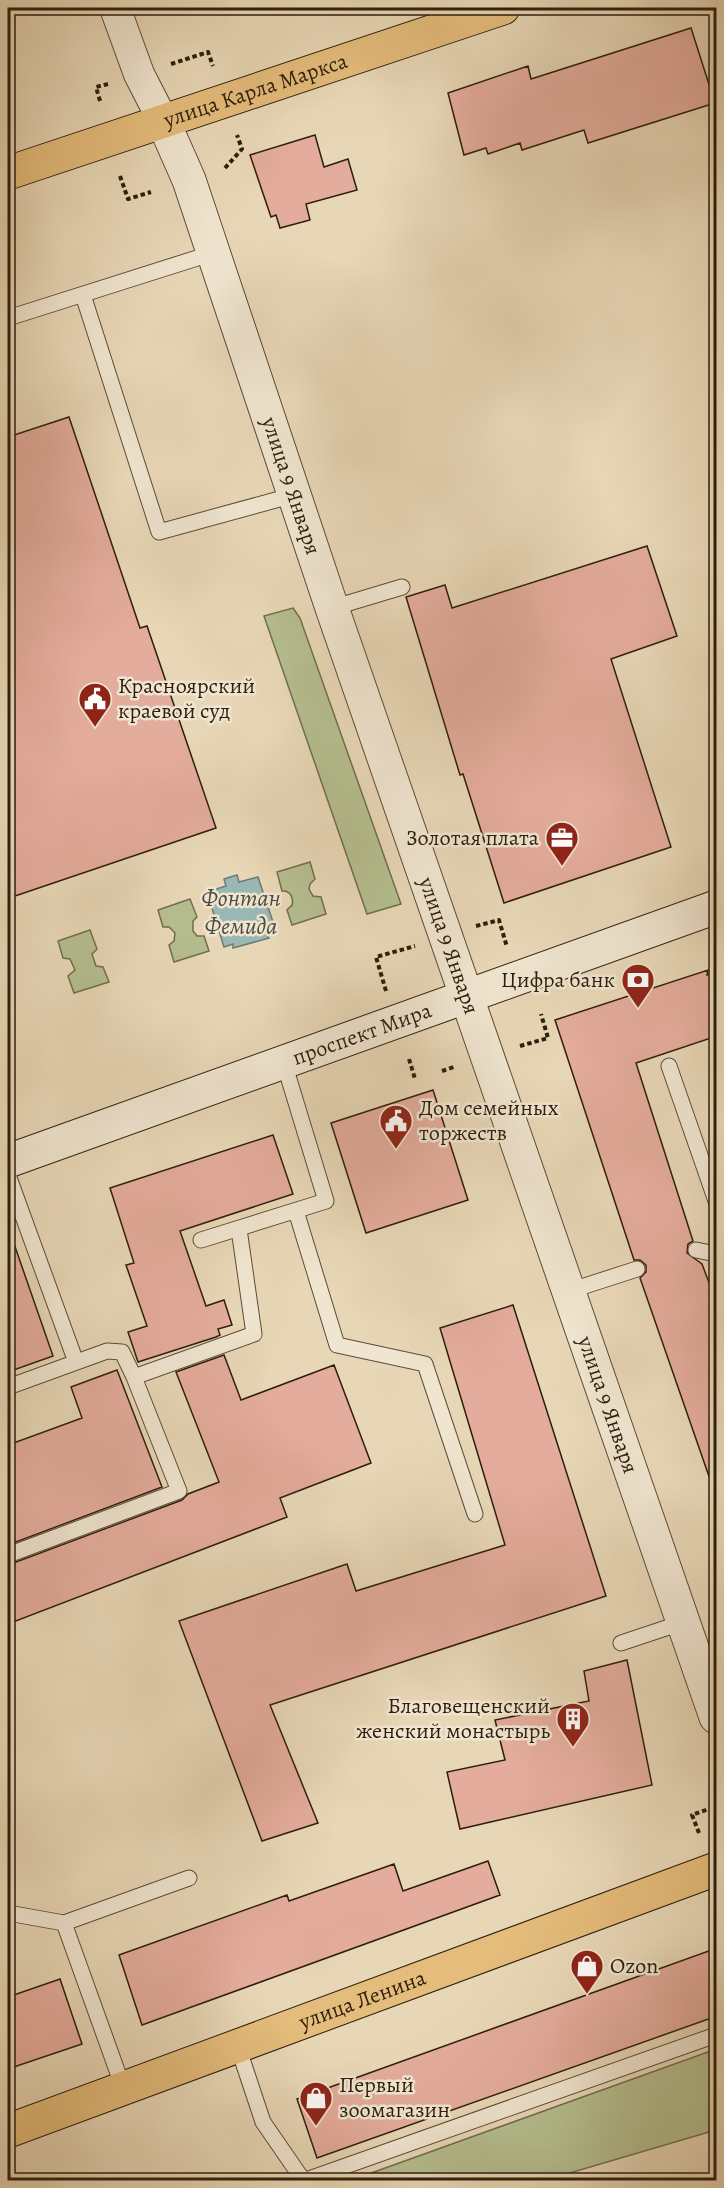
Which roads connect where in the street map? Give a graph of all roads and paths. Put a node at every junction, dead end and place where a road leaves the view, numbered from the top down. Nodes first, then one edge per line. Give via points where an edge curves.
1 (115, 8) edge
2 (503, 8) edge
3 (167, 66) dead end
4 (213, 66) dead end
5 (109, 83) dead end
6 (100, 101) dead end
7 (163, 121) junction
8 (237, 135) dead end
9 (225, 168) dead end
10 (8, 173) edge
11 (120, 176) dead end
12 (151, 192) dead end
13 (213, 253) junction
14 (83, 295) junction
15 (8, 318) edge
16 (294, 495) junction
17 (402, 587) dead end
18 (332, 608) junction
19 (717, 907) edge
20 (470, 928) dead end
21 (416, 945) dead end
22 (508, 950) dead end
23 (387, 995) dead end
24 (467, 998) junction
25 (541, 1014) dead end
26 (518, 1046) dead end
27 (408, 1059) dead end
28 (284, 1063) junction
29 (458, 1066) dead end
30 (669, 1066) dead end
31 (442, 1071) dead end
32 (415, 1079) dead end
33 (8, 1161) edge
34 (8, 1175) edge
35 (717, 1201) edge
36 (296, 1211) junction
37 (239, 1228) junction
38 (201, 1240) dead end
39 (696, 1250) dead end
40 (717, 1254) edge
41 (637, 1269) dead end
42 (568, 1291) junction
43 (76, 1362) junction
44 (134, 1377) junction
45 (8, 1387) edge
46 (475, 1514) dead end
47 (8, 1555) edge
48 (684, 1622) junction
49 (621, 1642) dead end
50 (717, 1717) edge
51 (709, 1809) dead end
52 (699, 1833) dead end
53 (717, 1869) edge
54 (189, 1878) dead end
55 (8, 1913) edge
56 (64, 1923) junction
57 (717, 2035) edge
58 (238, 2047) junction
59 (124, 2090) junction
60 (8, 2131) edge
61 (304, 2181) edge

1 - 7 street, улица 9 Января via 139,74
2 - 7 main road, улица Карла Маркса
3 - 4 path via 207,52
5 - 6 path via 96,87
7 - 10 main road, улица Карла Маркса
7 - 13 street, улица 9 Января via 189,180
8 - 9 path via 242,149
11 - 12 path via 128,199
13 - 14 lane
13 - 16 street, улица 9 Января
14 - 15 lane
14 - 16 lane via 159,532
16 - 18 street, улица 9 Января
17 - 18 lane
18 - 24 street, улица 9 Января
19 - 24 street, проспект Мира
20 - 22 path via 499,920
21 - 23 path via 376,957
24 - 28 street, проспект Мира
24 - 42 street, улица 9 Января
25 - 26 path via 548,1038
27 - 32 path
28 - 33 street, проспект Мира
28 - 36 lane via 326,1201
29 - 31 path
30 - 35 lane
34 - 43 lane
36 - 37 lane
36 - 46 lane via 337,1345 425,1364
37 - 38 lane
37 - 44 lane via 254,1334
39 - 40 lane
41 - 42 lane
42 - 48 street, улица 9 Января
43 - 44 lane via 107,1351 122,1352
43 - 45 lane
44 - 47 lane via 179,1491
48 - 49 lane
48 - 50 street, улица 9 Января
51 - 52 path via 692,1815
53 - 58 main road, улица Ленина
54 - 56 lane
55 - 56 lane
56 - 59 lane
57 - 61 lane
58 - 59 main road, улица Ленина
58 - 61 lane via 262,2121
59 - 60 main road, улица Ленина

